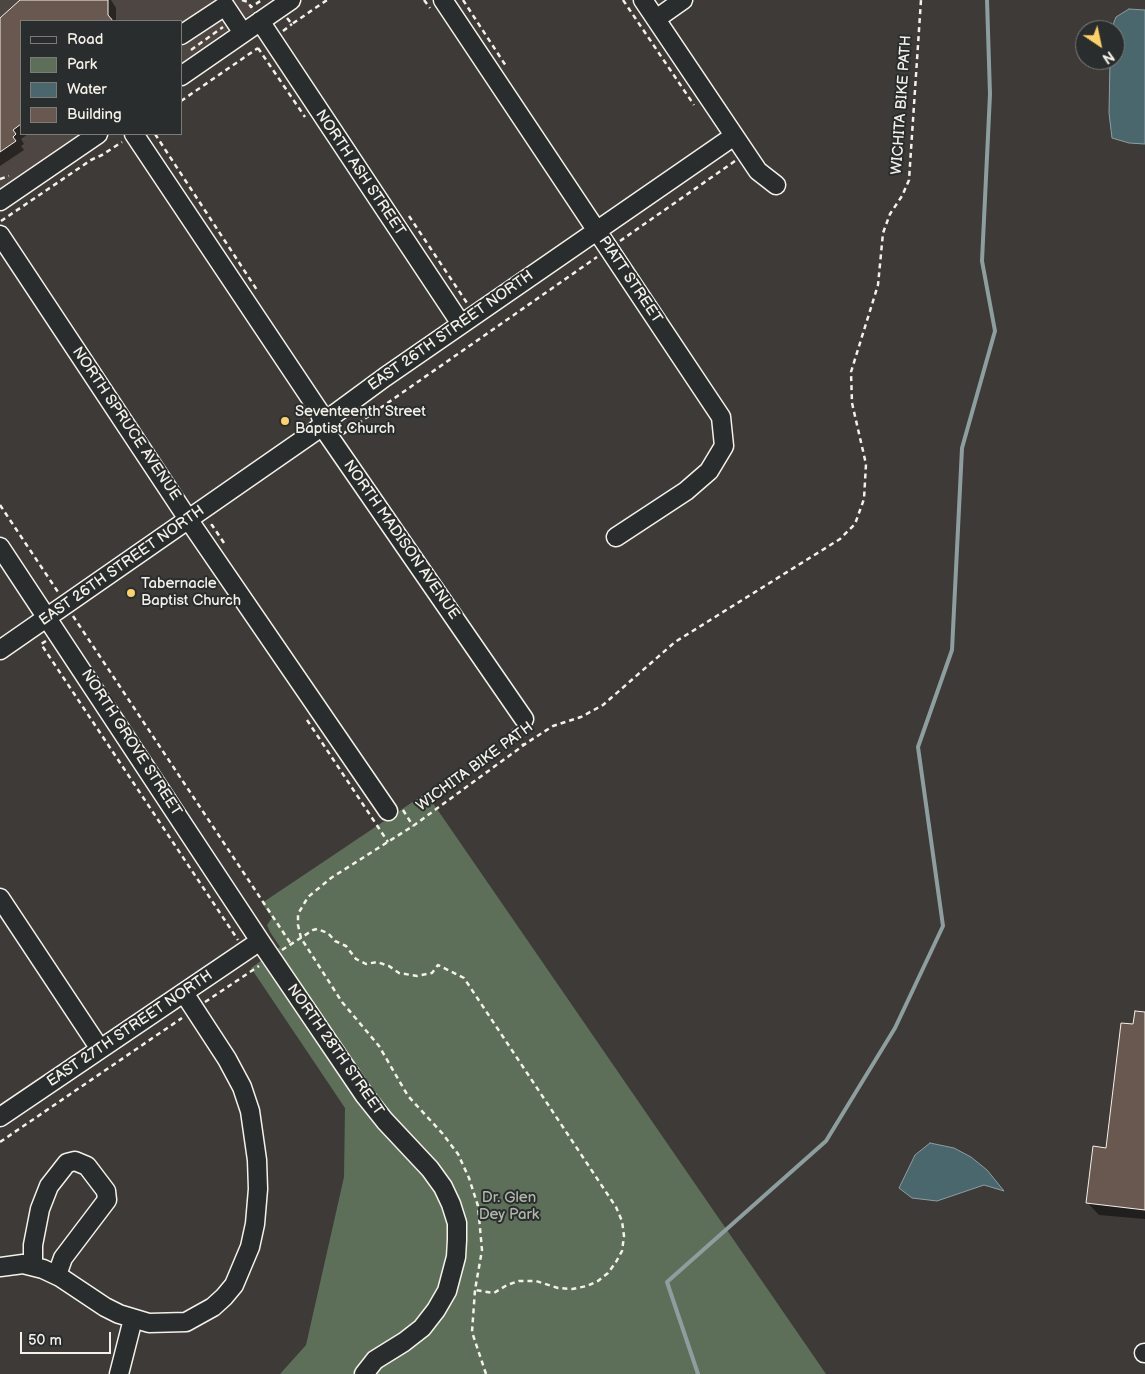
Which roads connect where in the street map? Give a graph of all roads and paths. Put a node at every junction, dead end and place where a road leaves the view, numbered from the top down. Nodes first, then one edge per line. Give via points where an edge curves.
1 (242, 0) edge
2 (262, 0) edge
3 (328, 0) edge
4 (443, 0) edge
5 (623, 0) edge
6 (642, 0) edge
7 (683, 0) edge
8 (921, 0) edge
9 (247, 1) edge
10 (288, 8) edge
11 (255, 14) junction
12 (656, 19) junction
13 (235, 21) junction
14 (182, 34) edge
15 (271, 39) junction
16 (185, 65) edge
17 (182, 100) edge
18 (694, 105) dead end
19 (97, 135) edge
20 (156, 135) edge
21 (130, 136) edge
22 (734, 136) junction
23 (738, 159) dead end
24 (776, 184) dead end
25 (0, 201) edge
26 (0, 222) edge
27 (596, 230) junction
28 (0, 235) edge
29 (609, 249) junction
30 (259, 292) dead end
31 (461, 324) junction
32 (324, 424) junction
33 (333, 441) junction
34 (0, 505) edge
35 (188, 519) junction
36 (616, 537) dead end
37 (0, 547) edge
38 (66, 605) junction
39 (76, 620) junction
40 (53, 626) junction
41 (0, 650) edge
42 (518, 724) joint
43 (523, 745) junction
44 (388, 811) dead end
45 (0, 898) edge
46 (301, 938) junction
47 (260, 941) junction
48 (291, 944) junction
49 (245, 951) junction
50 (271, 957) junction
51 (184, 993) junction
52 (195, 1009) junction
53 (100, 1049) junction
54 (0, 1117) edge
55 (0, 1142) edge
56 (33, 1266) junction
57 (0, 1268) edge
58 (56, 1276) junction
59 (475, 1290) junction
60 (133, 1319) junction
61 (119, 1374) edge
62 (364, 1374) edge
63 (486, 1374) edge

1 - 9 path
2 - 11 path
3 - 10 path via 292,24
4 - 27 street, PIATT STREET
5 - 18 path
6 - 12 street
7 - 12 street
8 - 43 path, WICHITA BIKE PATH via 909,180 883,233 878,285 851,372 852,403 866,464 864,500 855,524 840,539 674,642 603,705 581,717 553,726
9 - 11 path
10 - 11 street
11 - 13 street
11 - 13 path
11 - 15 street, NORTH ASH STREET
12 - 22 street
13 - 14 street via 225,6
13 - 16 street
13 - 16 path
15 - 17 path
15 - 31 street, NORTH ASH STREET
19 - 25 street
20 - 30 path
21 - 26 path
21 - 32 street, NORTH MADISON AVENUE via 319,411
22 - 24 street via 758,171
22 - 27 street, EAST 26TH STREET NORTH
23 - 29 path
27 - 29 street, PIATT STREET
27 - 31 street, EAST 26TH STREET NORTH
28 - 35 street, NORTH SPRUCE AVENUE
29 - 33 path
29 - 36 street, PIATT STREET via 721,417 724,446 709,471 686,491
31 - 32 street, EAST 26TH STREET NORTH
32 - 33 street, NORTH MADISON AVENUE
32 - 35 street, EAST 26TH STREET NORTH
33 - 42 street, NORTH MADISON AVENUE
34 - 38 path
35 - 38 street, EAST 26TH STREET NORTH
35 - 44 street, NORTH SPRUCE AVENUE
37 - 40 street, NORTH GROVE STREET
38 - 39 path
38 - 40 street, EAST 26TH STREET NORTH
39 - 40 path
39 - 48 path
40 - 41 street, EAST 26TH STREET NORTH
40 - 47 street, NORTH GROVE STREET
40 - 49 path via 41,644
42 - 43 path
43 - 46 path, WICHITA BIKE PATH via 413,826 331,878 308,897 298,914
45 - 53 street
46 - 48 path
46 - 59 path, WICHITA BIKE PATH via 342,1002 379,1046 408,1096 458,1154 470,1178 478,1206 482,1250
46 - 59 path via 317,929 328,933 366,964 377,962 417,976 432,973 438,966 464,978 616,1207 622,1221 622,1251 608,1273 598,1281 572,1289 536,1280 519,1281 494,1293
47 - 49 street, EAST 27TH STREET NORTH
47 - 50 street, NORTH 28TH STREET
48 - 50 path
49 - 51 street, EAST 27TH STREET NORTH
50 - 52 path
50 - 62 street, NORTH 28TH STREET via 365,1096 439,1181 457,1223 452,1275 436,1310 422,1328 375,1360
51 - 52 street
51 - 53 street, EAST 27TH STREET NORTH
52 - 55 path
52 - 60 street via 227,1059 250,1111 257,1160 255,1224 237,1279 213,1307 186,1322 149,1323
53 - 54 street, EAST 27TH STREET NORTH
56 - 57 street via 23,1264
56 - 58 street
56 - 58 street via 40,1209 49,1186 67,1163 75,1161 87,1166 106,1191 107,1200 63,1258
58 - 60 street via 105,1307
59 - 63 path, WICHITA BIKE PATH via 472,1332
60 - 61 street

